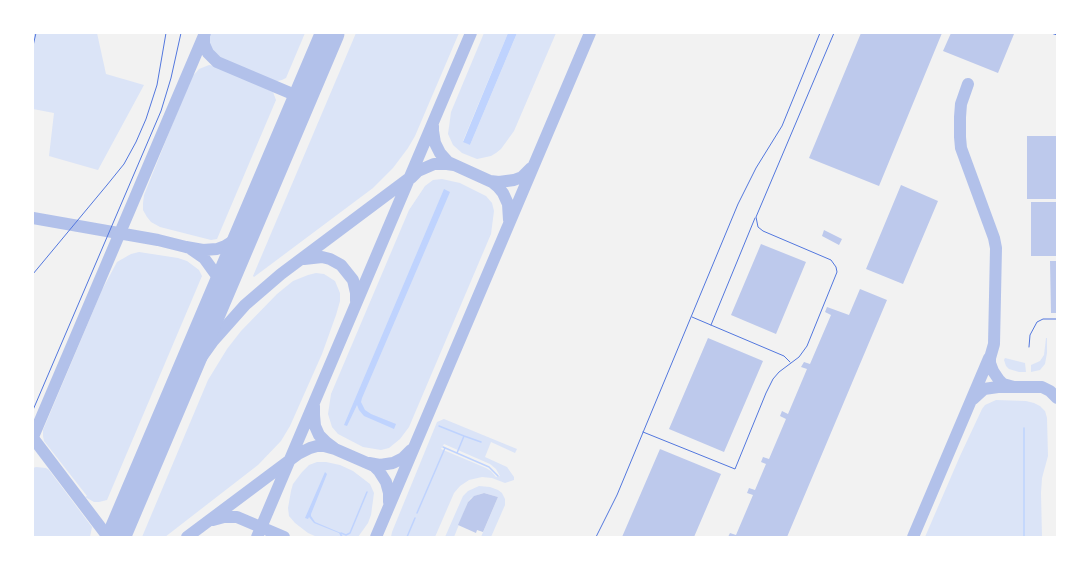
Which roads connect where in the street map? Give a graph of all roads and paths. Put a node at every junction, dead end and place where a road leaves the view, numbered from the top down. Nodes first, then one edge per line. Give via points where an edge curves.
1 (36, 33) edge
2 (166, 33) edge
3 (181, 33) edge
4 (820, 33) edge
5 (834, 33) edge
6 (1051, 33) edge
7 (1057, 35) edge
8 (33, 46) edge
9 (756, 217) junction
10 (33, 274) edge
11 (692, 317) junction
12 (1057, 319) edge
13 (711, 325) junction
14 (1029, 347) dead end
15 (791, 362) junction
16 (33, 410) edge
17 (643, 432) junction
18 (596, 537) edge

1 - 8 lane
2 - 10 lane via 157,85 146,119 124,164
3 - 16 lane via 161,111
4 - 11 lane via 782,126 756,168 738,204
5 - 9 lane
6 - 7 lane
9 - 13 lane
9 - 15 lane via 758,227 763,232 831,260 836,267 837,272 807,346 799,357
11 - 13 lane
11 - 17 lane
12 - 14 lane via 1037,322 1030,335
13 - 15 lane via 784,356
15 - 17 lane via 773,379 735,470
17 - 18 lane via 617,495

